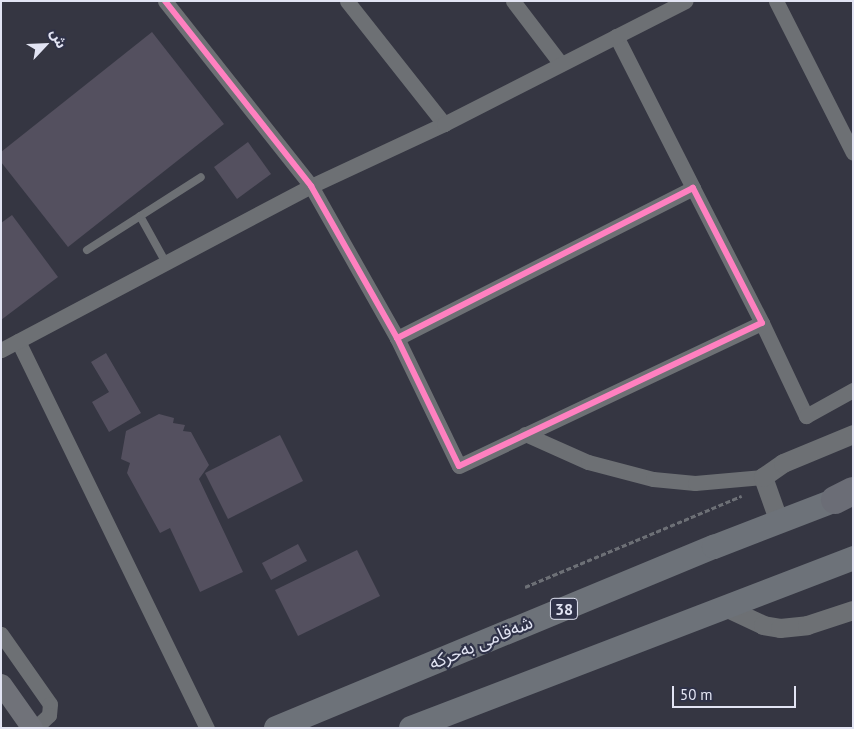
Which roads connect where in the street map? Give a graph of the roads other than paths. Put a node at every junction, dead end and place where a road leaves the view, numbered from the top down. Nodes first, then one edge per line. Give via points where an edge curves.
1 (165, 1) edge
2 (347, 1) edge
3 (513, 1) edge
4 (685, 1) edge
5 (776, 1) edge
6 (616, 36) junction
7 (562, 64) junction
8 (444, 124) junction
9 (853, 153) edge
10 (201, 177) dead end
11 (311, 186) junction
12 (693, 188) junction
13 (140, 216) junction
14 (87, 250) dead end
15 (166, 263) junction
16 (762, 323) junction
17 (397, 338) junction
18 (18, 341) junction
19 (1, 350) edge
20 (853, 390) edge
21 (525, 434) junction
22 (853, 434) edge
23 (757, 478) junction
24 (847, 495) edge
25 (779, 522) junction
26 (853, 558) edge
27 (727, 608) junction
28 (853, 610) edge
29 (1, 634) edge
30 (1, 684) edge
31 (34, 728) edge
32 (207, 728) edge
33 (276, 728) edge
34 (411, 728) edge

1 - 11 street
2 - 8 street
3 - 7 street
4 - 6 street
5 - 9 street
6 - 7 street
6 - 12 street
7 - 8 street
8 - 11 street
10 - 13 lane
11 - 15 street
11 - 17 street
12 - 16 street
12 - 17 street
13 - 14 lane
13 - 15 lane
15 - 18 street
16 - 20 street via 806,416
16 - 21 street
17 - 21 street via 459,466
18 - 19 street
18 - 32 street
21 - 23 street via 588,462 653,479 695,483
22 - 23 street via 783,463
23 - 25 street
24 - 25 main road, شەقامی بەحرکە / 38
25 - 33 main road, شەقامی بەحرکە / 38
26 - 27 main road
27 - 28 street via 763,625 780,628 807,625
27 - 34 main road
29 - 31 street via 50,704 49,715
30 - 31 main road

